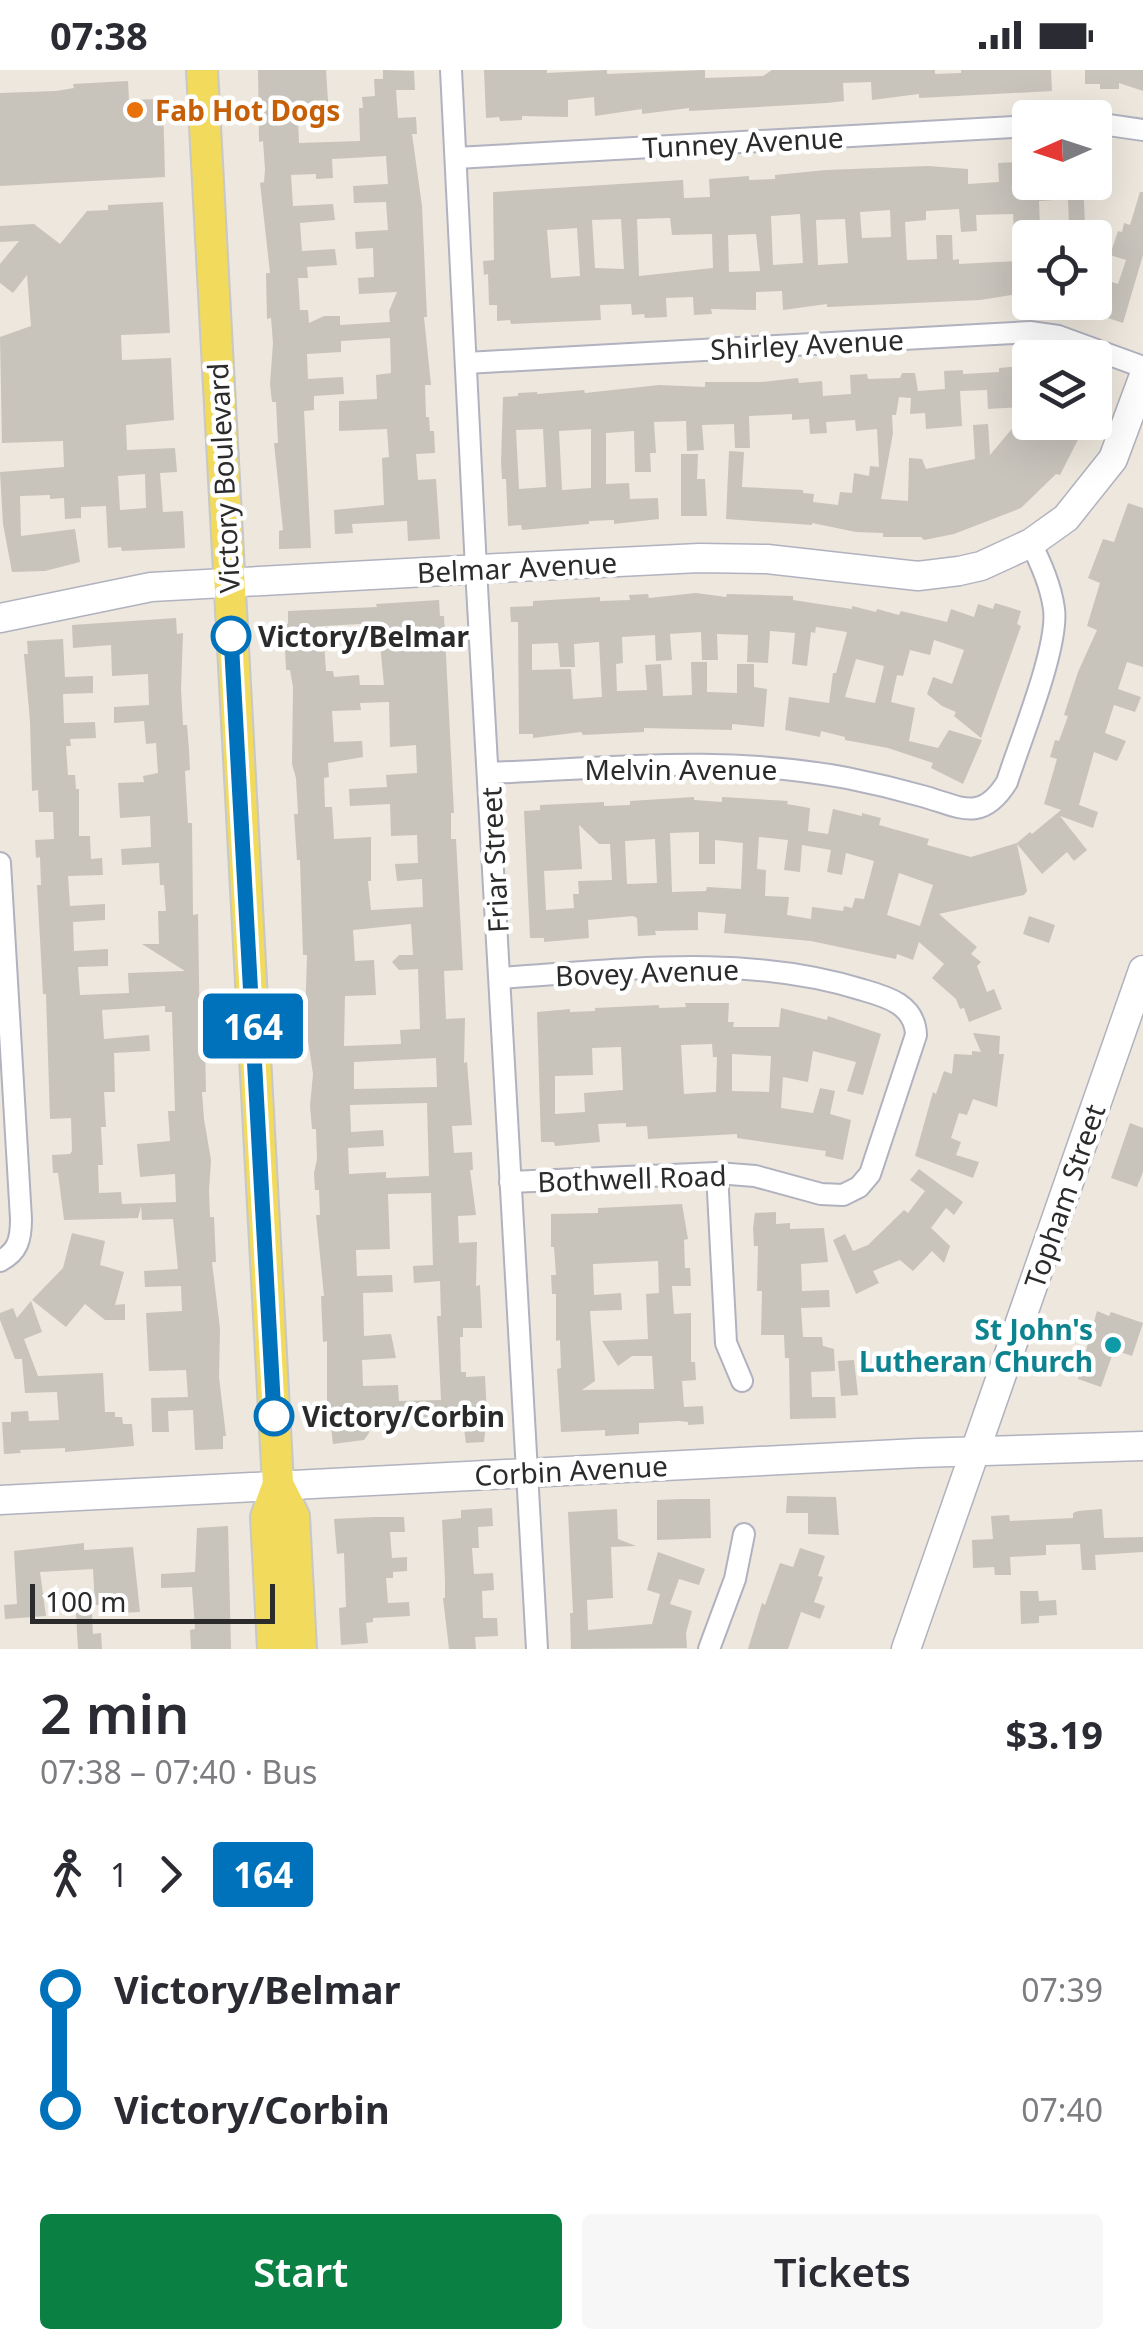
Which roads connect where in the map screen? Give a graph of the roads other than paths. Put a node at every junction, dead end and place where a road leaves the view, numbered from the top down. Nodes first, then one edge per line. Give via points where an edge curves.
1 (202, 70) edge
2 (451, 70) edge
3 (1112, 125) edge
4 (1012, 127) edge
5 (1143, 130) edge
6 (456, 158) junction
7 (466, 363) junction
8 (1143, 367) edge
9 (1143, 378) edge
10 (1031, 543) junction
11 (476, 569) junction
12 (228, 582) junction
13 (0, 618) edge
14 (489, 773) junction
15 (0, 863) edge
16 (1143, 970) edge
17 (500, 978) junction
18 (908, 1010) joint
19 (717, 1173) junction
20 (510, 1182) junction
21 (8, 1255) edge
22 (742, 1381) dead end
23 (1143, 1446) edge
24 (974, 1451) junction
25 (527, 1472) junction
26 (278, 1484) junction
27 (0, 1500) edge
28 (744, 1534) dead end
29 (273, 1649) edge
30 (301, 1649) edge
31 (537, 1649) edge
32 (709, 1649) edge
33 (906, 1649) edge

1 - 12 main road, Victory Boulevard
2 - 6 street, Friar Street
3 - 5 street
4 - 6 street, Tunney Avenue
6 - 7 street, Friar Street
7 - 8 street, Shirley Avenue via 1030,332
7 - 11 street, Friar Street
9 - 10 main road, Belmar Avenue via 1113,459 1066,518
10 - 11 main road, Belmar Avenue via 981,566 918,576 766,559
10 - 14 street, Melvin Avenue via 1051,593 1054,638 1007,782 987,804 955,810 874,783 760,765
11 - 12 main road, Belmar Avenue
11 - 14 street, Friar Street
12 - 13 main road, Belmar Avenue via 131,590
12 - 26 main road, Victory Boulevard
14 - 17 street, Friar Street
15 - 21 street via 21,1219 21,1237
16 - 24 main road, Topham Street
17 - 18 street, Bovey Avenue via 724,966 831,980
17 - 20 street, Friar Street
18 - 19 street, Bothwell Road via 916,1034 870,1174 859,1186 843,1195 821,1194
19 - 20 street, Bothwell Road
19 - 22 street via 726,1342
20 - 25 street, Friar Street
23 - 24 main road, Corbin Avenue
24 - 25 main road, Corbin Avenue
24 - 33 main road, Topham Street
25 - 26 main road, Corbin Avenue
25 - 31 street, Friar Street
26 - 27 main road, Corbin Avenue
26 - 29 main road, Victory Boulevard via 266,1517
26 - 30 main road, Victory Boulevard via 294,1516
28 - 32 street

